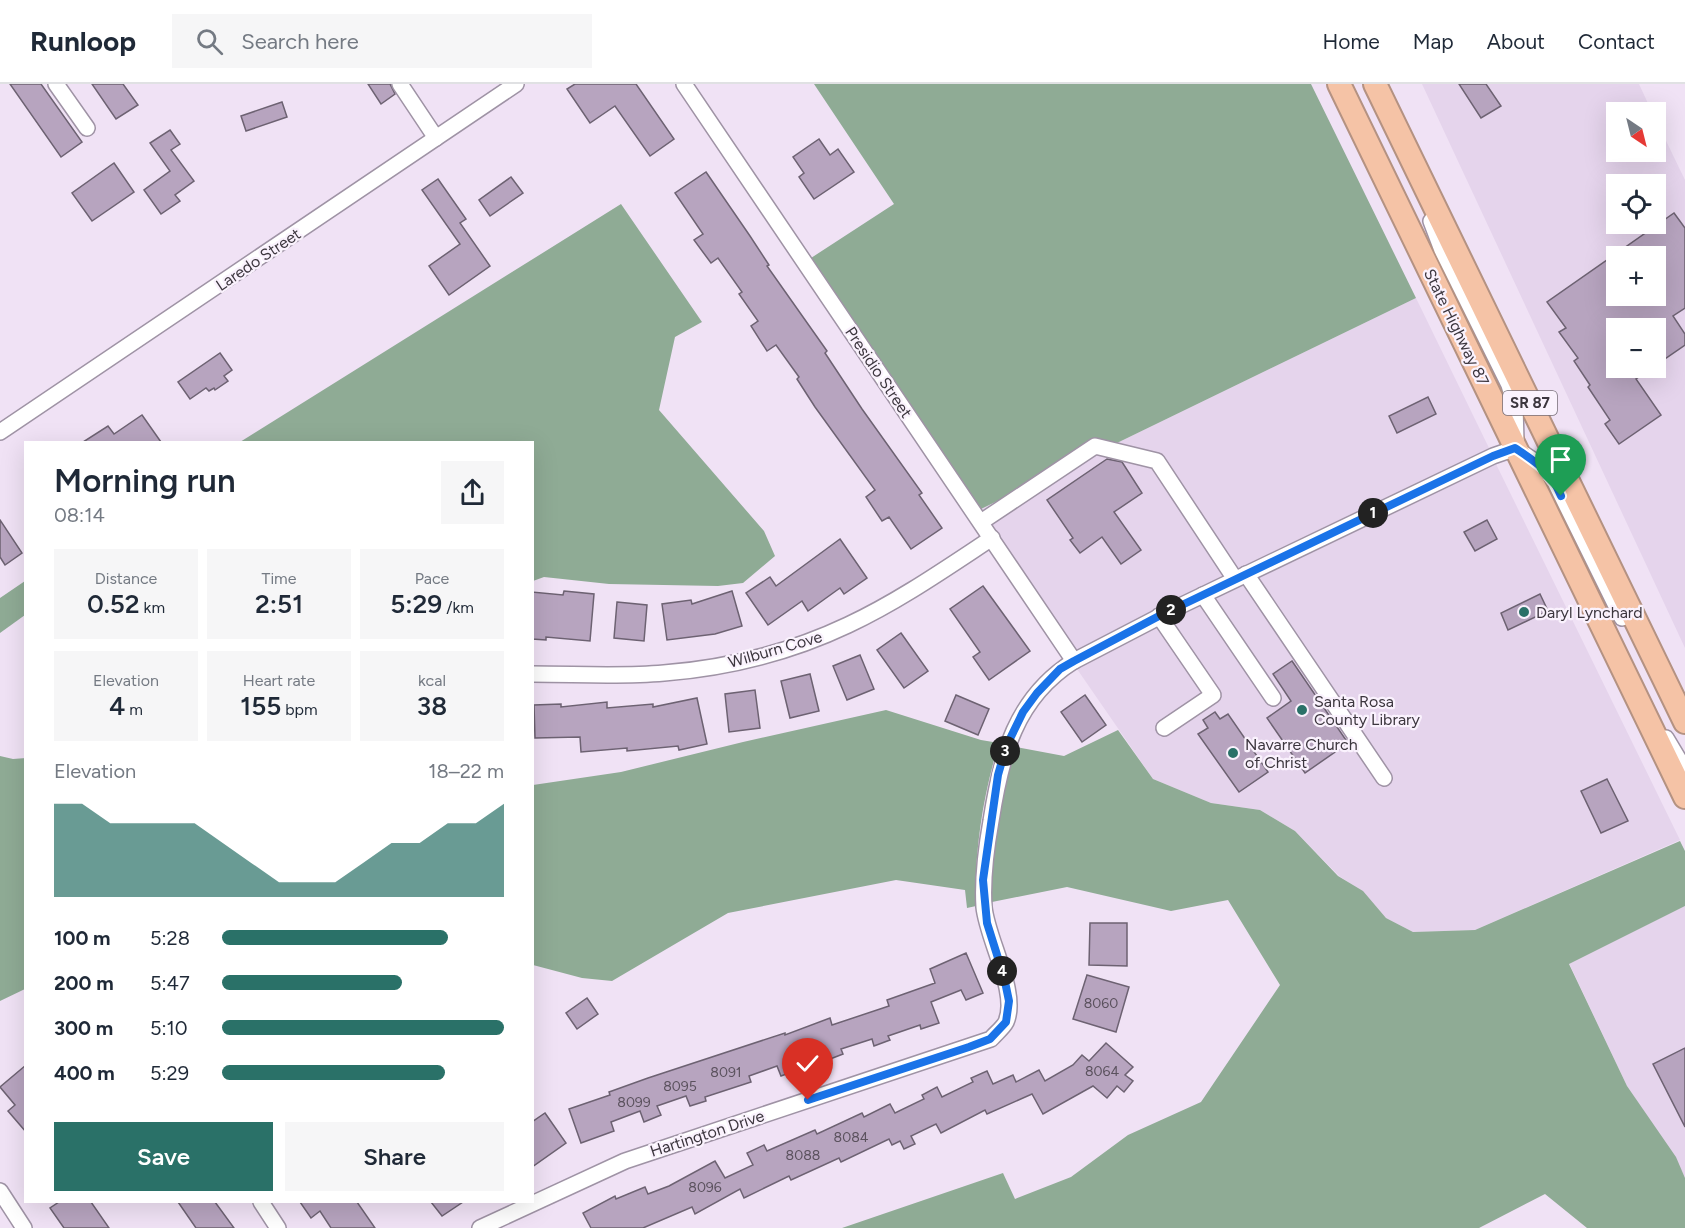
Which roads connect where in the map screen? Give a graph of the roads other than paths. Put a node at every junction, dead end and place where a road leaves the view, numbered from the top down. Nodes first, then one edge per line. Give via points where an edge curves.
1 (56, 84) edge
2 (400, 84) edge
3 (516, 84) edge
4 (684, 84) edge
5 (1339, 84) edge
6 (1375, 84) edge
7 (87, 128) dead end
8 (1401, 136) junction
9 (436, 138) junction
10 (0, 432) edge
11 (1515, 448) junction
12 (981, 522) junction
13 (992, 538) junction
14 (1241, 577) junction
15 (1203, 595) junction
16 (1159, 616) junction
17 (1074, 661) junction
18 (534, 674) edge
19 (1670, 692) junction
20 (1636, 696) junction
21 (1273, 698) dead end
22 (1685, 722) edge
23 (1164, 728) dead end
24 (1685, 770) edge
25 (1384, 778) dead end
26 (1685, 797) edge
27 (0, 1191) edge
28 (534, 1198) edge
29 (262, 1203) edge
30 (518, 1205) edge
31 (24, 1228) edge
32 (278, 1228) edge
33 (480, 1228) edge

1 - 7 street
2 - 9 street
3 - 9 street, Laredo Street
4 - 12 street, Presidio Street
5 - 11 highway, State Highway 87 / SR 87
6 - 8 highway, SR 87
8 - 11 street via 1442,250 1509,385 1515,405
8 - 19 highway, SR 87
9 - 10 street, Laredo Street
11 - 14 street, Hartington Drive
11 - 19 street via 1543,467 1555,482 1630,634
11 - 20 highway, State Highway 87 / SR 87
12 - 13 street, Presidio Street
12 - 14 street via 1095,446 1157,462
13 - 17 street, Presidio Street
13 - 18 street, Wilburn Cove via 891,603 848,626 790,648 733,663 663,673
14 - 15 street, Hartington Drive
14 - 25 street
15 - 16 street, Hartington Drive
15 - 21 street
16 - 17 street, Hartington Drive
16 - 23 street via 1213,695
17 - 28 street, Hartington Drive via 1050,678 1023,712 998,775 983,889 987,923 1009,1001 1006,1022 990,1039 625,1161
19 - 22 highway, SR 87
20 - 24 street
20 - 26 highway, State Highway 87 / SR 87
27 - 31 street
29 - 32 street
30 - 33 street, Hartington Drive

